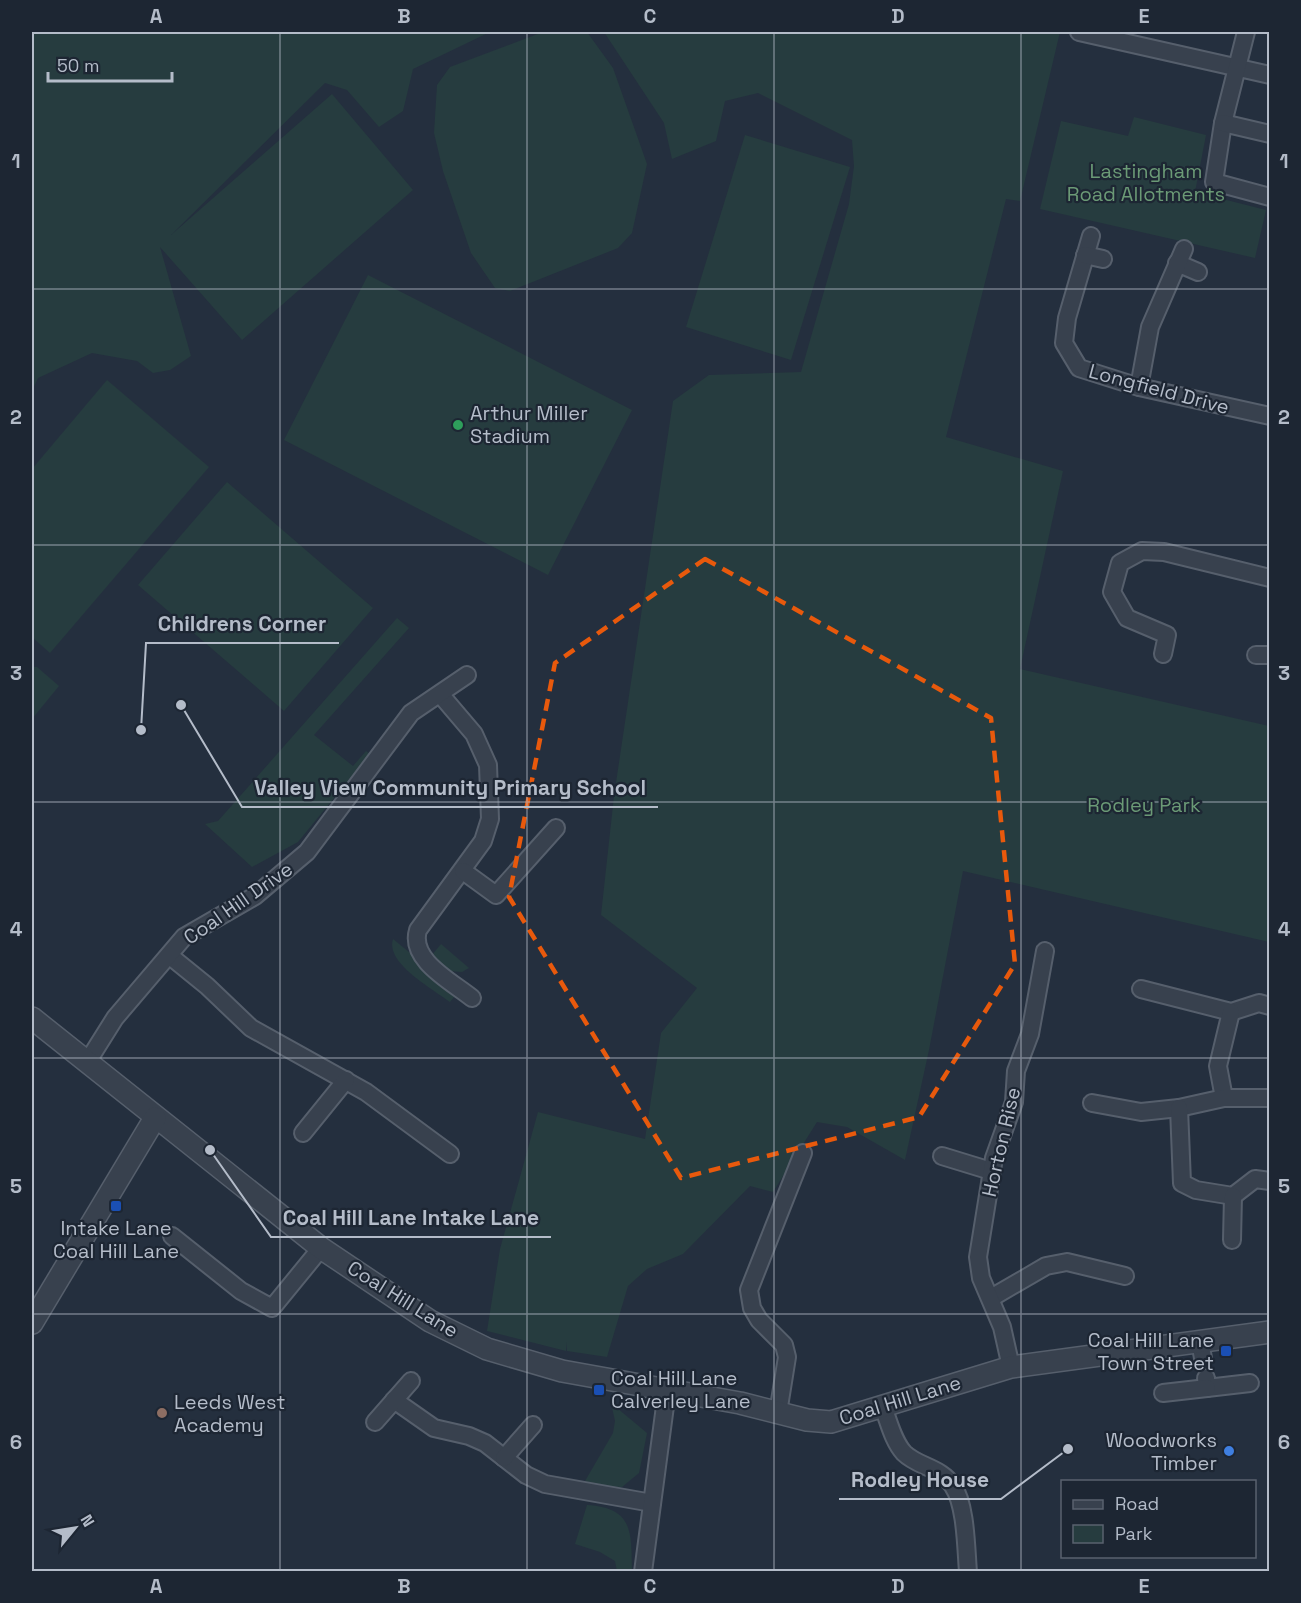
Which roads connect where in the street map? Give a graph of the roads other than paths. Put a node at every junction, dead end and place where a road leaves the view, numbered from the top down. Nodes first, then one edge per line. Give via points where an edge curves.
1 (1079, 32) edge
2 (1246, 32) edge
3 (1237, 68) junction
4 (1269, 75) edge
5 (1223, 123) junction
6 (1269, 134) edge
7 (1269, 197) edge
8 (1090, 236) dead end
9 (1085, 255) junction
10 (1104, 259) dead end
11 (1198, 272) dead end
12 (1139, 387) junction
13 (1269, 416) edge
14 (1269, 578) edge
15 (1163, 654) dead end
16 (468, 675) dead end
17 (440, 693) junction
18 (556, 828) dead end
19 (463, 871) junction
20 (1045, 951) dead end
21 (170, 956) junction
22 (1141, 989) dead end
23 (472, 998) dead end
24 (1269, 1006) edge
25 (1231, 1012) junction
26 (32, 1018) edge
27 (88, 1061) junction
28 (346, 1080) junction
29 (1224, 1098) junction
30 (1269, 1098) edge
31 (1092, 1102) dead end
32 (1179, 1108) junction
33 (155, 1118) junction
34 (303, 1133) dead end
35 (803, 1153) dead end
36 (450, 1154) dead end
37 (942, 1156) dead end
38 (991, 1171) junction
39 (1269, 1181) edge
40 (1233, 1196) junction
41 (172, 1236) dead end
42 (1232, 1240) dead end
43 (321, 1248) junction
44 (1125, 1276) dead end
45 (991, 1298) junction
46 (32, 1323) edge
47 (1269, 1332) edge
48 (1011, 1367) junction
49 (411, 1381) dead end
50 (1250, 1383) dead end
51 (667, 1391) junction
52 (1163, 1394) dead end
53 (394, 1400) junction
54 (883, 1407) junction
55 (778, 1413) junction
56 (375, 1422) dead end
57 (533, 1425) dead end
58 (504, 1458) junction
59 (652, 1503) junction
60 (643, 1572) edge
61 (968, 1572) edge

1 - 3 street
2 - 3 street
3 - 4 street
3 - 5 street
5 - 6 street
5 - 7 street via 1215,182
8 - 9 street, Longfield Drive
9 - 10 street
9 - 12 street, Longfield Drive via 1064,343 1079,368
11 - 12 street via 1180,256 1150,327
12 - 13 street, Longfield Drive
14 - 15 street via 1164,552 1142,551 1120,563 1113,592 1127,618 1167,635
16 - 17 street, Coal Hill Drive
17 - 19 street via 474,734 488,765 490,819 483,841
17 - 21 street, Coal Hill Drive via 411,713 307,852 255,896 184,938
18 - 19 street via 495,895
19 - 23 street via 418,930 416,939 423,958
20 - 38 street, Horton Rise via 1030,1035 1016,1071 1014,1102
21 - 27 street, Coal Hill Drive via 115,1018
21 - 28 street via 251,1028
22 - 25 street
24 - 25 street via 1259,1003
25 - 29 street via 1218,1066
26 - 27 street, Coal Hill Lane
27 - 33 street, Coal Hill Lane
28 - 34 street
28 - 36 street
29 - 30 street
29 - 32 street
31 - 32 street via 1141,1112
32 - 40 street via 1182,1183 1196,1190
33 - 43 street, Coal Hill Lane
33 - 46 street
35 - 55 street via 749,1290 752,1308 784,1345 787,1357
37 - 38 street
38 - 45 street, Horton Rise via 978,1257 981,1278
39 - 40 street via 1255,1179
40 - 42 street
41 - 43 street via 241,1291 272,1308
43 - 51 street, Coal Hill Lane via 430,1321 487,1349 562,1371
44 - 45 street via 1067,1262 1046,1266
45 - 48 street, Horton Rise
47 - 48 street, Coal Hill Lane via 1201,1350
48 - 54 street, Coal Hill Lane
49 - 53 street
50 - 52 street via 1206,1383
51 - 55 street, Coal Hill Lane
51 - 59 street
53 - 56 street
53 - 58 street via 434,1428 469,1436
54 - 55 street, Coal Hill Lane via 831,1422
54 - 61 street via 904,1453 935,1469 954,1486 963,1522
57 - 58 street
58 - 59 street via 545,1484
59 - 60 street

